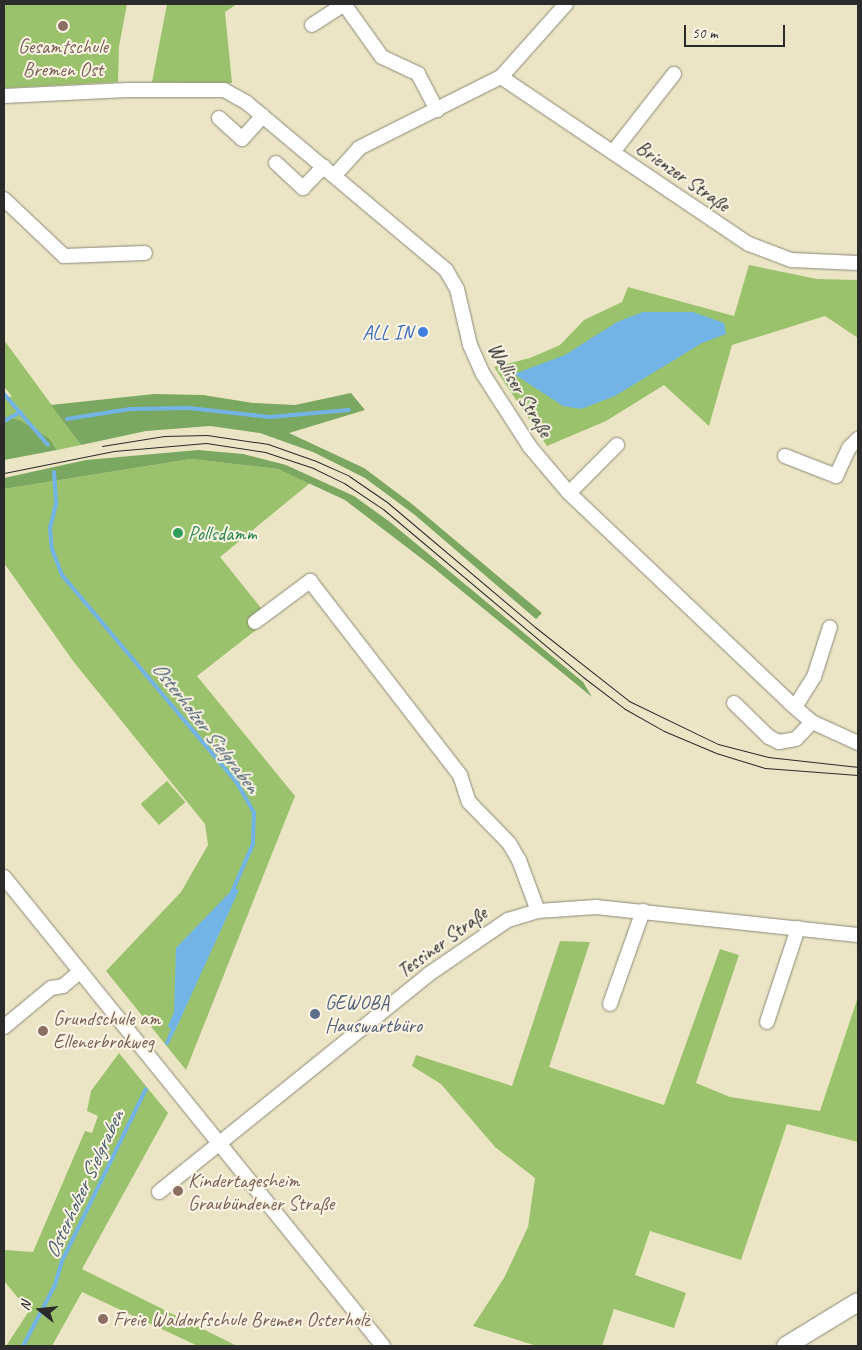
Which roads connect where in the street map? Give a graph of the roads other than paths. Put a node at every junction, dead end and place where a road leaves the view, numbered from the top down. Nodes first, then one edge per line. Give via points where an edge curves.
1 (344, 4) edge
2 (566, 4) edge
3 (312, 25) dead end
4 (674, 74) dead end
5 (501, 77) junction
6 (4, 96) edge
7 (437, 110) junction
8 (263, 116) junction
9 (219, 118) dead end
10 (613, 152) junction
11 (276, 163) dead end
12 (324, 166) junction
13 (335, 175) junction
14 (4, 200) edge
15 (145, 253) dead end
16 (858, 263) edge
17 (858, 439) edge
18 (617, 445) dead end
19 (785, 456) dead end
20 (569, 493) junction
21 (255, 622) dead end
22 (830, 626) dead end
23 (734, 703) dead end
24 (795, 707) junction
25 (812, 722) junction
26 (858, 744) edge
27 (4, 877) edge
28 (538, 911) junction
29 (643, 911) junction
30 (798, 928) junction
31 (858, 935) edge
32 (81, 971) junction
33 (610, 1004) dead end
34 (767, 1022) dead end
35 (4, 1027) edge
36 (219, 1144) junction
37 (159, 1192) dead end
38 (858, 1302) edge
39 (383, 1346) edge
40 (786, 1346) edge

1 - 3 street
1 - 7 street via 382,57 418,74
2 - 5 street
4 - 10 street
5 - 7 street
5 - 10 street, Brienzer Straße
6 - 8 street, Walliser Straße via 128,90 224,90
7 - 13 street via 359,148
8 - 9 street via 246,143
8 - 12 street, Walliser Straße
10 - 16 street, Brienzer Straße via 748,244 791,260
11 - 12 street via 306,191
12 - 13 street, Walliser Straße
13 - 20 street, Walliser Straße via 446,270 457,289 470,345 483,374 530,448
14 - 15 street via 64,256
17 - 19 street via 849,448 836,476
18 - 20 street
20 - 24 street, Walliser Straße
21 - 28 street via 310,581 460,775 469,802 509,842 520,860
22 - 24 street via 814,677
23 - 25 street via 769,737 779,742 796,739
24 - 25 street, Walliser Straße
25 - 26 street, Walliser Straße
27 - 32 street
28 - 29 street, Tessiner Straße via 596,907
28 - 36 street, Tessiner Straße via 508,920 453,955
29 - 30 street, Tessiner Straße
29 - 33 street
30 - 31 street, Tessiner Straße
30 - 34 street
32 - 35 street via 62,986 51,988
32 - 36 street
36 - 37 street, Tessiner Straße
36 - 39 street
38 - 40 main road

